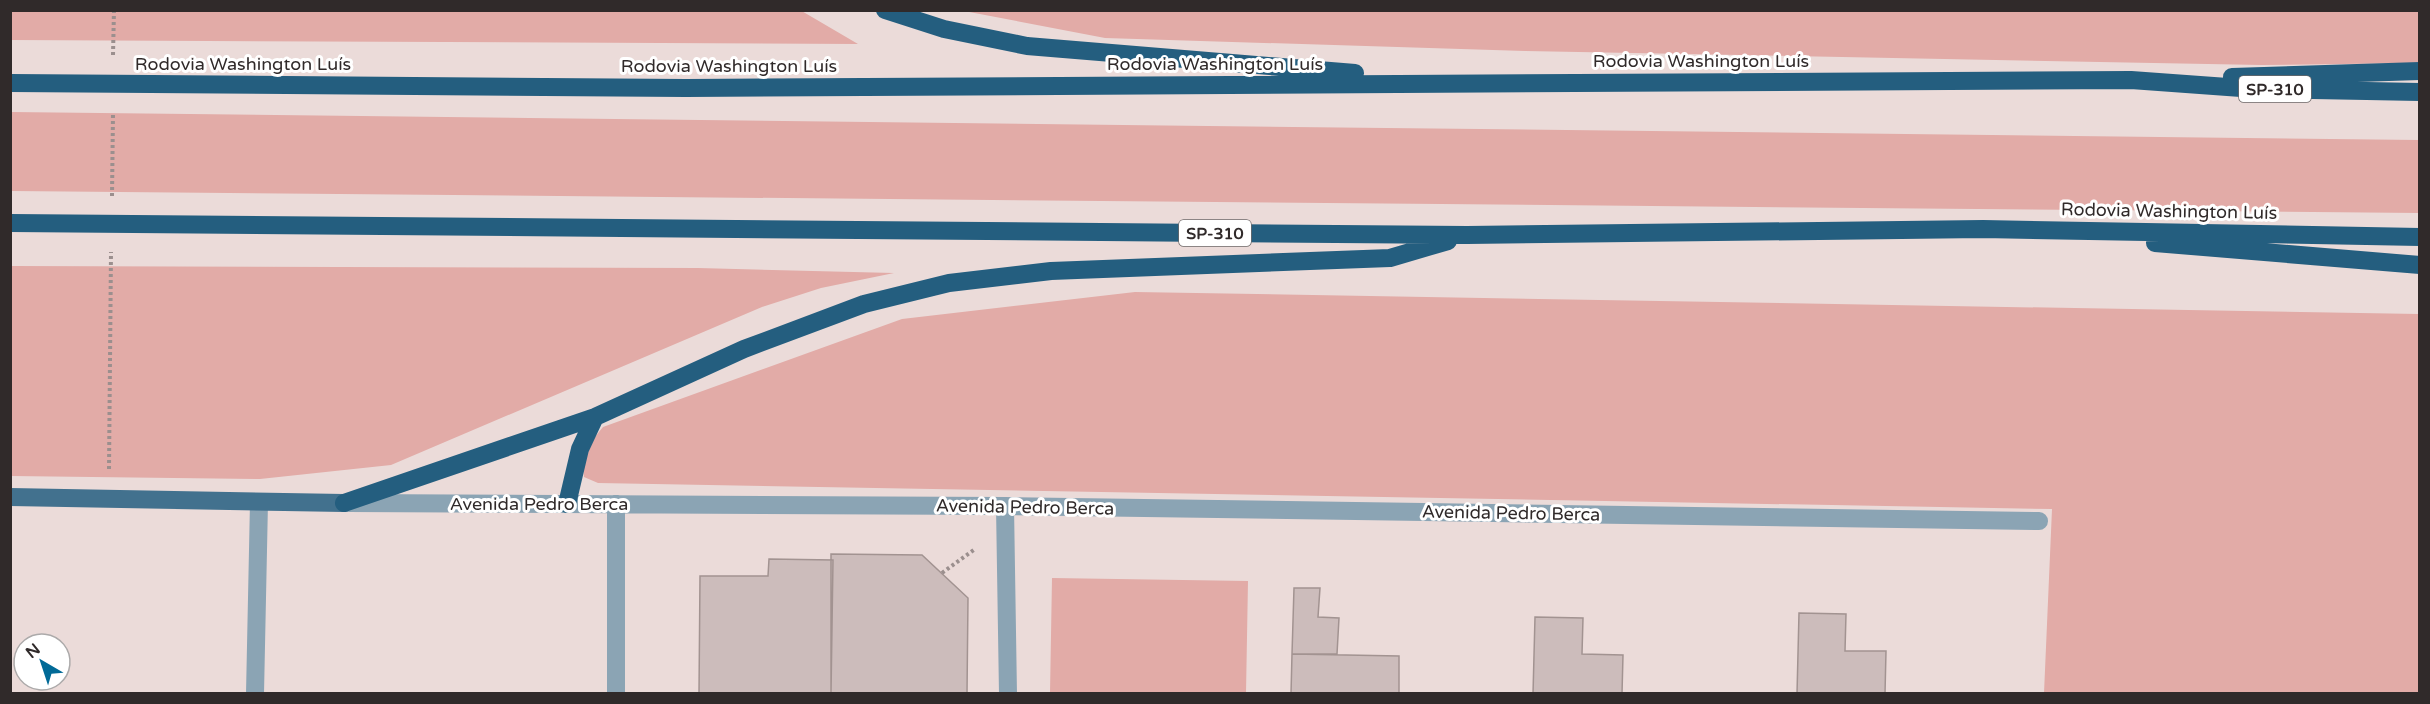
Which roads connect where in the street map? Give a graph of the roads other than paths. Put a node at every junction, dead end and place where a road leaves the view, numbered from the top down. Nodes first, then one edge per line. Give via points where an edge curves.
1 (885, 10) edge
2 (2420, 71) edge
3 (2131, 80) junction
4 (10, 83) edge
5 (1474, 83) junction
6 (2420, 92) edge
7 (10, 223) edge
8 (1983, 229) junction
9 (1467, 235) junction
10 (2420, 237) edge
11 (2420, 265) edge
12 (595, 417) junction
13 (10, 497) edge
14 (259, 502) junction
15 (344, 503) junction
16 (567, 504) junction
17 (616, 504) junction
18 (1005, 506) junction
19 (2039, 521) dead end
20 (255, 693) edge
21 (616, 693) edge
22 (1008, 693) edge

1 - 5 highway via 944,29 1027,46
2 - 3 highway
3 - 5 highway, Rodovia Washington Luís / SP-310
3 - 6 highway, Rodovia Washington Luís / SP-310 via 2255,89
4 - 5 highway, Rodovia Washington Luís / SP-310 via 674,88
7 - 9 highway, Rodovia Washington Luís / SP-310
8 - 9 highway, Rodovia Washington Luís / SP-310
8 - 10 highway, Rodovia Washington Luís / SP-310
8 - 11 highway
9 - 12 highway via 1390,258 1051,271 949,283 853,308 744,349
12 - 15 highway
12 - 16 highway via 580,449
13 - 14 main road, Avenida Pedro Berca
14 - 15 main road, Avenida Pedro Berca
14 - 20 street
15 - 16 street, Avenida Pedro Berca
16 - 17 street, Avenida Pedro Berca
17 - 18 street, Avenida Pedro Berca
17 - 21 street
18 - 19 street, Avenida Pedro Berca
18 - 22 street

